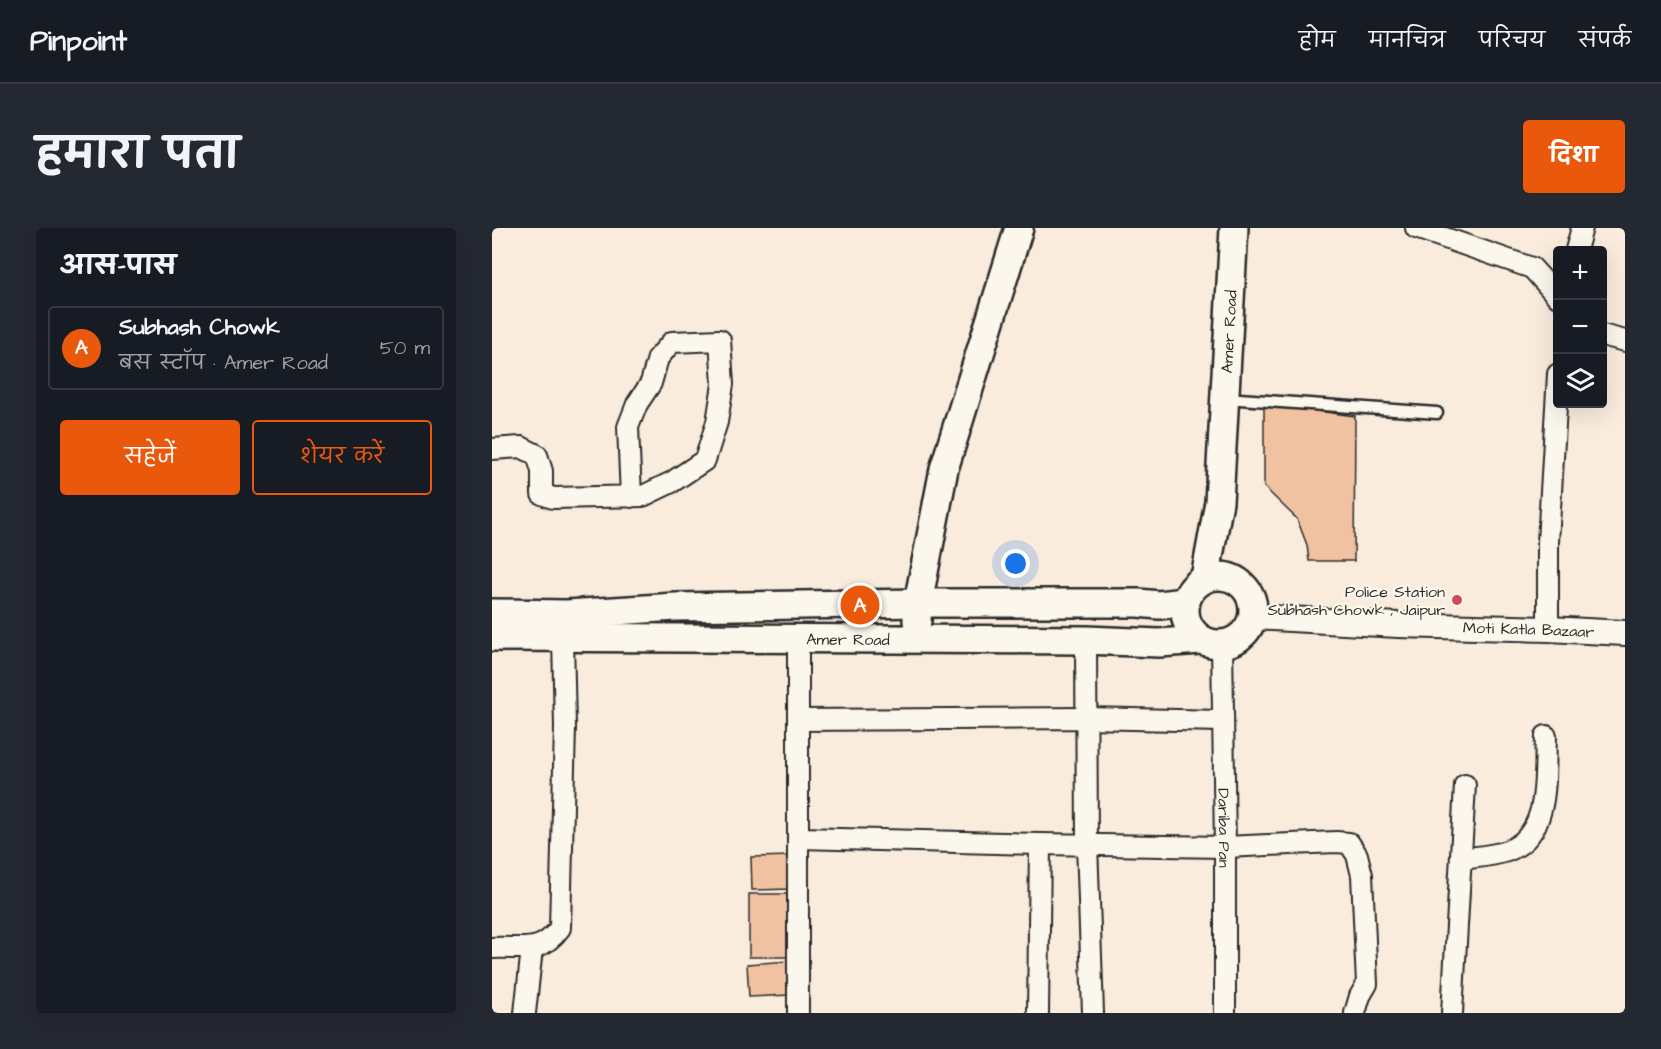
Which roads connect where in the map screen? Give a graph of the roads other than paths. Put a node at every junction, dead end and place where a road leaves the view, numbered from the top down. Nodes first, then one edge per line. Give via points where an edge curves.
1 (1019, 228) edge
2 (1234, 228) edge
3 (1416, 228) edge
4 (1582, 228) edge
5 (1577, 246) edge
6 (1553, 292) edge
7 (1607, 336) edge
8 (1625, 341) edge
9 (1225, 398) junction
10 (1555, 408) edge
11 (1437, 413) dead end
12 (492, 449) edge
13 (631, 497) junction
14 (1220, 502) junction
15 (1205, 578) junction
16 (1233, 579) junction
17 (1185, 602) junction
18 (918, 603) junction
19 (492, 613) edge
20 (1253, 617) junction
21 (565, 627) junction
22 (1548, 629) junction
23 (1625, 633) edge
24 (492, 637) edge
25 (798, 638) junction
26 (916, 640) junction
27 (1086, 640) junction
28 (1212, 642) junction
29 (1086, 718) junction
30 (798, 720) junction
31 (1223, 720) junction
32 (1546, 736) dead end
33 (1465, 785) dead end
34 (799, 838) junction
35 (1040, 844) junction
36 (1087, 844) junction
37 (1226, 847) junction
38 (1461, 859) junction
39 (492, 948) edge
40 (532, 948) junction
41 (525, 1013) edge
42 (798, 1013) edge
43 (1038, 1013) edge
44 (1093, 1013) edge
45 (1225, 1013) edge
46 (1355, 1013) edge
47 (1452, 1013) edge

1 - 18 main road via 944,469
2 - 9 main road, Amer Road
3 - 6 street via 1532,268
4 - 5 street
7 - 8 street
9 - 11 lane
9 - 14 main road, Amer Road
10 - 22 street
12 - 13 street via 522,447 537,455 542,494 553,498
13 - 13 street via 643,496 672,482 705,460 723,384 720,340 672,342 658,358 651,383 628,427
14 - 15 main road, Amer Road
14 - 16 main road
15 - 16 main road
15 - 17 main road via 1189,592
16 - 20 main road via 1251,596
17 - 18 main road, Amer Road
17 - 28 main road via 1187,624 1193,633
18 - 21 main road, Amer Road via 676,607
18 - 26 main road
19 - 21 main road, Amer Road
20 - 22 street, Moti Katla Bazaar
20 - 28 main road via 1242,636 1233,641
21 - 24 main road, Amer Road
21 - 25 main road, Amer Road
21 - 40 street via 560,928 550,941
22 - 23 street, Moti Katla Bazaar
25 - 26 main road, Amer Road
25 - 30 street
26 - 27 main road, Amer Road
27 - 28 main road, Amer Road
27 - 29 street
28 - 31 street, Dariba Pan
29 - 30 street
29 - 31 street
29 - 36 street
30 - 34 street
31 - 37 street, Dariba Pan
32 - 38 street via 1542,813 1532,834 1508,851
33 - 38 street
34 - 35 street
34 - 42 street
35 - 36 street
35 - 43 street
36 - 37 street
36 - 44 street
37 - 45 street, Dariba Pan
37 - 46 street via 1349,843 1362,875 1367,984
38 - 47 street
39 - 40 street
40 - 41 street

